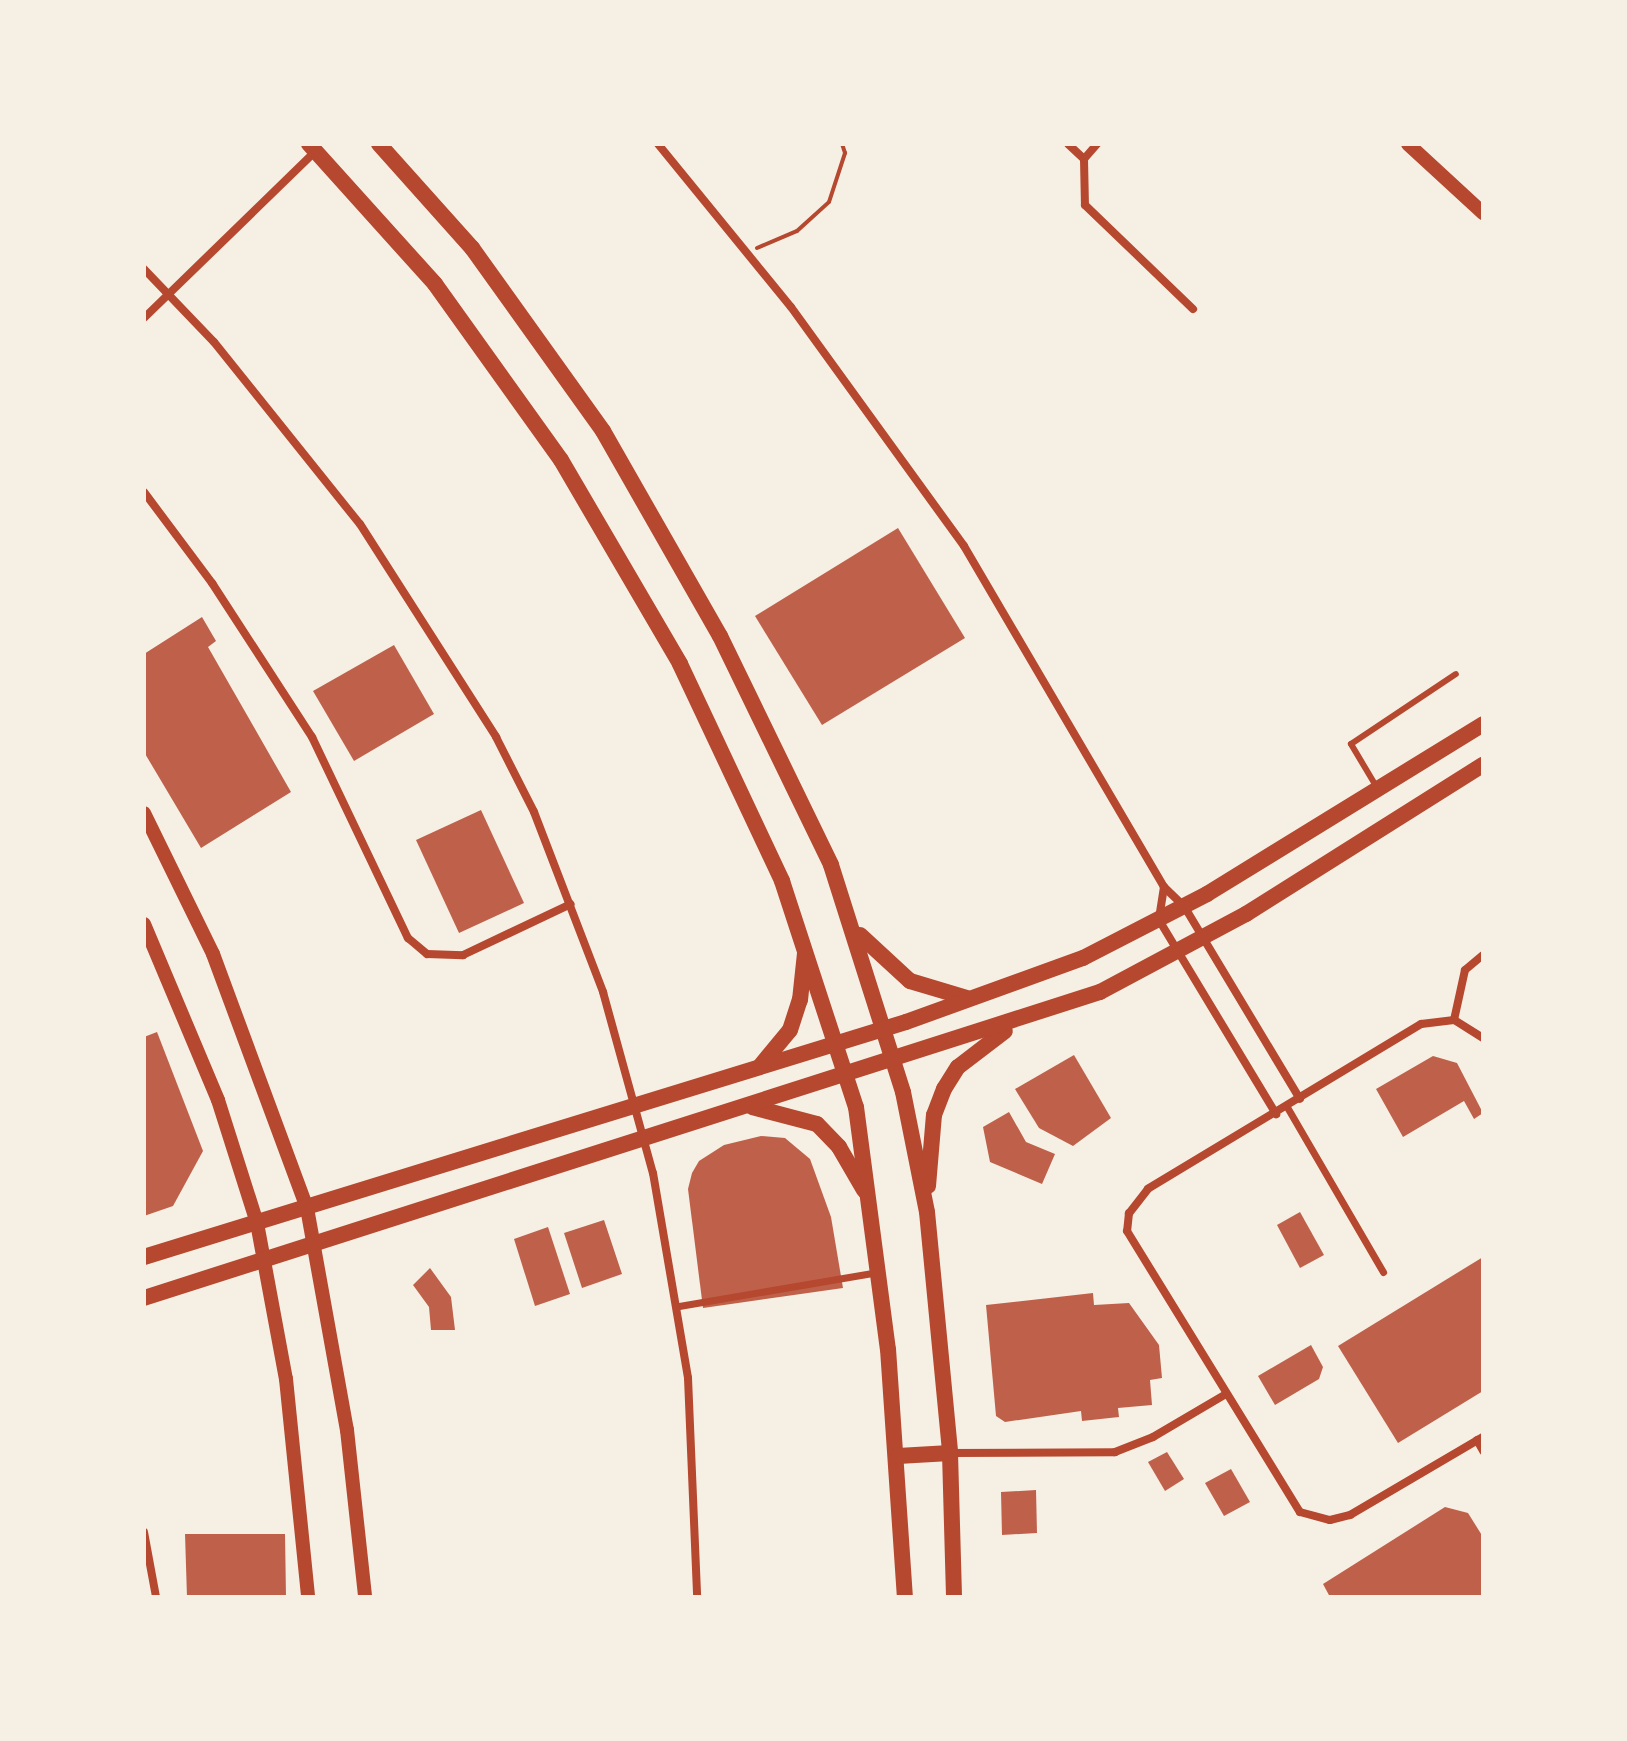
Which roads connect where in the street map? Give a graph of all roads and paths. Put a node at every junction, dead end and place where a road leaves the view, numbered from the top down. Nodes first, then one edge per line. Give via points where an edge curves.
1 (379, 144) edge
2 (658, 144) edge
3 (842, 144) edge
4 (1068, 144) edge
5 (1097, 144) edge
6 (1408, 144) edge
7 (313, 148) edge
8 (1084, 159) junction
9 (1483, 213) edge
10 (748, 252) junction
11 (144, 269) edge
12 (168, 294) junction
13 (1193, 309) dead end
14 (144, 318) edge
15 (144, 492) edge
16 (1456, 674) dead end
17 (1483, 724) edge
18 (1483, 765) edge
19 (1377, 788) junction
20 (144, 813) edge
21 (1164, 887) junction
22 (571, 904) junction
23 (1184, 906) junction
24 (1159, 920) junction
25 (144, 924) edge
26 (853, 925) junction
27 (800, 928) junction
28 (1203, 939) junction
29 (1178, 953) junction
30 (1483, 955) edge
31 (976, 997) junction
32 (1454, 1020) junction
33 (1021, 1021) junction
34 (884, 1029) junction
35 (1483, 1038) edge
36 (838, 1043) junction
37 (893, 1061) junction
38 (760, 1066) junction
39 (849, 1076) junction
40 (1300, 1099) junction
41 (635, 1102) junction
42 (750, 1107) junction
43 (1287, 1107) junction
44 (1276, 1114) junction
45 (645, 1140) junction
46 (871, 1204) junction
47 (307, 1208) junction
48 (927, 1212) junction
49 (257, 1223) junction
50 (316, 1245) junction
51 (144, 1257) edge
52 (266, 1261) junction
53 (878, 1272) junction
54 (1383, 1272) dead end
55 (144, 1298) edge
56 (679, 1306) junction
57 (1226, 1394) junction
58 (1480, 1438) edge
59 (1483, 1451) edge
60 (950, 1453) junction
61 (898, 1456) junction
62 (144, 1532) edge
63 (156, 1597) edge
64 (308, 1597) edge
65 (365, 1597) edge
66 (697, 1597) edge
67 (905, 1597) edge
68 (954, 1597) edge

1 - 26 main road via 472,248 603,431 720,636 831,865
2 - 10 street
3 - 10 path via 845,153 829,202 797,231
4 - 8 street
5 - 8 street
6 - 9 street
7 - 12 street
7 - 27 main road via 435,284 561,460 680,664
8 - 13 street via 1085,205
10 - 21 street via 964,546
11 - 12 street
12 - 14 street
12 - 22 street via 310,458 407,593 496,737
15 - 22 street via 212,583 312,737 408,938 427,954 463,955
16 - 19 lane via 1351,744
17 - 19 main road
18 - 28 main road
19 - 23 main road
20 - 47 street via 213,954
21 - 23 street
21 - 24 street
22 - 41 street
23 - 24 main road
23 - 28 street
24 - 29 street
24 - 31 main road via 1083,958
25 - 49 street via 218,1100
26 - 31 main road via 878,957 910,981 944,995
26 - 34 main road
27 - 36 main road
27 - 38 main road via 805,958 800,1000 790,1030
28 - 29 main road
28 - 40 street
29 - 33 main road via 1100,992
29 - 44 street
30 - 32 street via 1465,970
31 - 34 main road
32 - 35 street
32 - 40 street via 1421,1024
33 - 37 main road
33 - 48 main road via 958,1067 944,1089 934,1115
34 - 36 main road
34 - 37 main road
36 - 38 main road
36 - 39 main road
37 - 39 main road
37 - 48 main road
38 - 41 main road
39 - 42 main road
39 - 46 main road
40 - 43 street
41 - 45 street
41 - 47 main road
42 - 45 main road
42 - 46 main road via 817,1124 849,1162
43 - 44 street
43 - 54 street
44 - 57 street via 1148,1189 1127,1222 1130,1240
45 - 50 main road
45 - 56 street
46 - 53 main road
47 - 49 main road
47 - 50 street
48 - 60 main road
49 - 51 main road
49 - 52 street
50 - 52 main road
50 - 65 street via 347,1430
52 - 55 main road
52 - 64 street via 286,1379
53 - 56 street
53 - 61 main road
56 - 66 street via 694,1470
57 - 58 street via 1293,1503 1319,1519 1350,1515
57 - 60 street via 1153,1437 1115,1452
58 - 59 street
60 - 61 main road
60 - 68 main road
61 - 67 main road
62 - 63 street

